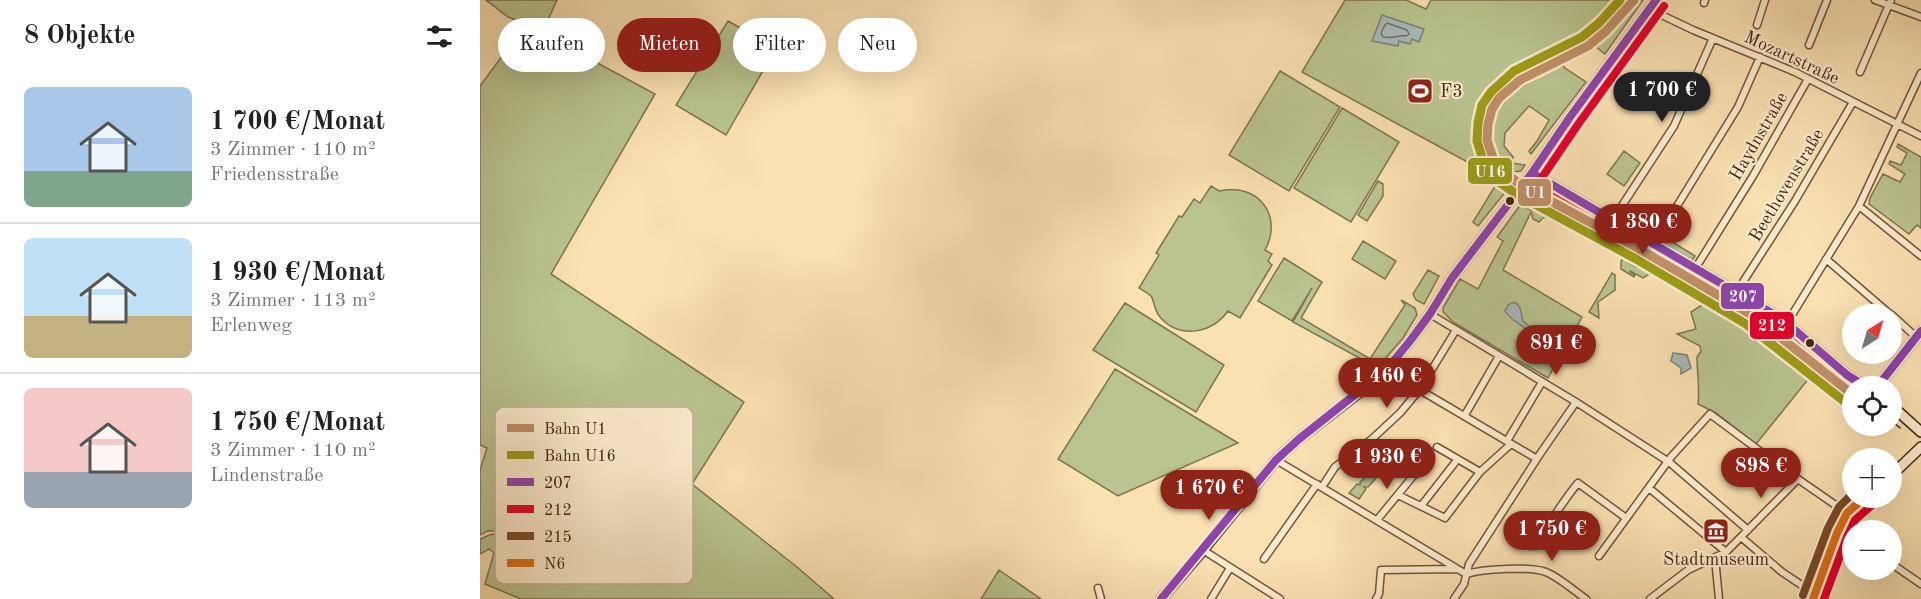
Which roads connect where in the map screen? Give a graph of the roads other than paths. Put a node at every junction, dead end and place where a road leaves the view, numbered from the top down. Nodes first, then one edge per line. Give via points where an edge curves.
1 (1656, 0) edge
2 (1765, 0) edge
3 (1827, 0) edge
4 (1875, 0) edge
5 (1891, 3) edge
6 (1649, 9) junction
7 (1921, 17) edge
8 (1757, 25) dead end
9 (1713, 38) junction
10 (1809, 45) dead end
11 (1760, 57) junction
12 (1860, 72) dead end
13 (1921, 73) edge
14 (1808, 79) junction
15 (1853, 102) junction
16 (1897, 124) junction
17 (1921, 136) edge
18 (1532, 173) junction
19 (1858, 206) junction
20 (1612, 221) junction
21 (1653, 245) junction
22 (1921, 256) edge
23 (1826, 259) junction
24 (1697, 265) junction
25 (1743, 282) dead end
26 (1878, 304) edge
27 (1430, 314) junction
28 (1786, 322) junction
29 (1902, 322) edge
30 (1456, 330) junction
31 (1919, 334) edge
32 (1499, 356) junction
33 (1386, 370) junction
34 (1849, 376) edge
35 (1886, 376) edge
36 (1542, 382) junction
37 (1420, 389) junction
38 (1576, 402) junction
39 (1465, 415) junction
40 (1902, 415) edge
41 (1921, 432) edge
42 (1509, 442) junction
43 (1437, 447) dead end
44 (1921, 447) edge
45 (1537, 459) junction
46 (1276, 460) junction
47 (1457, 460) junction
48 (1669, 462) junction
49 (1902, 465) edge
50 (1480, 472) junction
51 (1414, 475) dead end
52 (1798, 479) junction
53 (1319, 486) junction
54 (1649, 488) junction
55 (1398, 495) junction
56 (1421, 506) junction
57 (1853, 508) edge
58 (1847, 513) junction
59 (1626, 518) junction
60 (1377, 519) junction
61 (1748, 530) junction
62 (1837, 533) junction
63 (1842, 536) edge
64 (1741, 537) junction
65 (1531, 546) dead end
66 (1203, 550) junction
67 (1726, 552) junction
68 (1599, 556) dead end
69 (1715, 558) junction
70 (1264, 560) dead end
71 (1230, 568) junction
72 (1457, 569) junction
73 (1902, 571) edge
74 (1466, 574) junction
75 (1921, 584) edge
76 (1098, 588) dead end
77 (1814, 596) edge
78 (1101, 599) edge
79 (1161, 599) edge
80 (1210, 599) edge
81 (1280, 599) edge
82 (1376, 599) edge
83 (1454, 599) edge
84 (1586, 599) edge
85 (1650, 599) edge
86 (1719, 599) edge

1 - 6 main road
2 - 8 street
3 - 10 street
4 - 5 street
5 - 7 street
5 - 12 street
6 - 9 street, Mozartstraße
6 - 18 main road
9 - 11 street, Mozartstraße
9 - 20 street via 1674,126
11 - 14 street, Mozartstraße
11 - 21 street via 1737,107
13 - 16 street
14 - 15 street, Mozartstraße
14 - 24 street, Haydnstraße via 1754,176
15 - 16 street, Mozartstraße
15 - 25 street, Beethovenstraße
16 - 17 street, Mozartstraße
16 - 19 street
18 - 20 main road
18 - 27 main road via 1452,278
19 - 22 street
19 - 23 street
20 - 21 main road
21 - 24 main road
23 - 26 street
23 - 28 street
24 - 28 main road
27 - 30 street
27 - 33 main road
28 - 34 main road
29 - 31 street
30 - 32 street
30 - 37 street
31 - 35 main road
32 - 36 street
32 - 39 street
33 - 37 street
33 - 46 main road
36 - 38 street
36 - 42 street
37 - 39 street
37 - 53 street via 1387,425 1335,467
38 - 45 street
38 - 48 street
39 - 42 street
40 - 41 main road
42 - 45 street
42 - 50 street
43 - 47 street
44 - 49 main road
45 - 74 street
46 - 53 street
46 - 66 main road
47 - 50 street
47 - 56 street
48 - 52 street via 1710,414
48 - 54 street
48 - 61 street
50 - 56 street via 1445,518
51 - 55 street
52 - 58 street
52 - 61 street
53 - 60 street
53 - 70 street
54 - 59 street
54 - 67 street
55 - 56 street
55 - 60 street
57 - 58 main road
58 - 62 main road
59 - 65 street via 1578,483
59 - 68 street
60 - 72 street
61 - 64 street
62 - 63 street
62 - 77 main road
64 - 67 street
64 - 77 street
66 - 71 street
66 - 79 main road
67 - 69 street
69 - 85 street via 1688,570
69 - 86 street
71 - 80 street
71 - 81 street
72 - 74 street
72 - 82 street via 1382,570
73 - 75 street
74 - 83 street
74 - 84 street via 1478,570 1546,572
76 - 78 street

